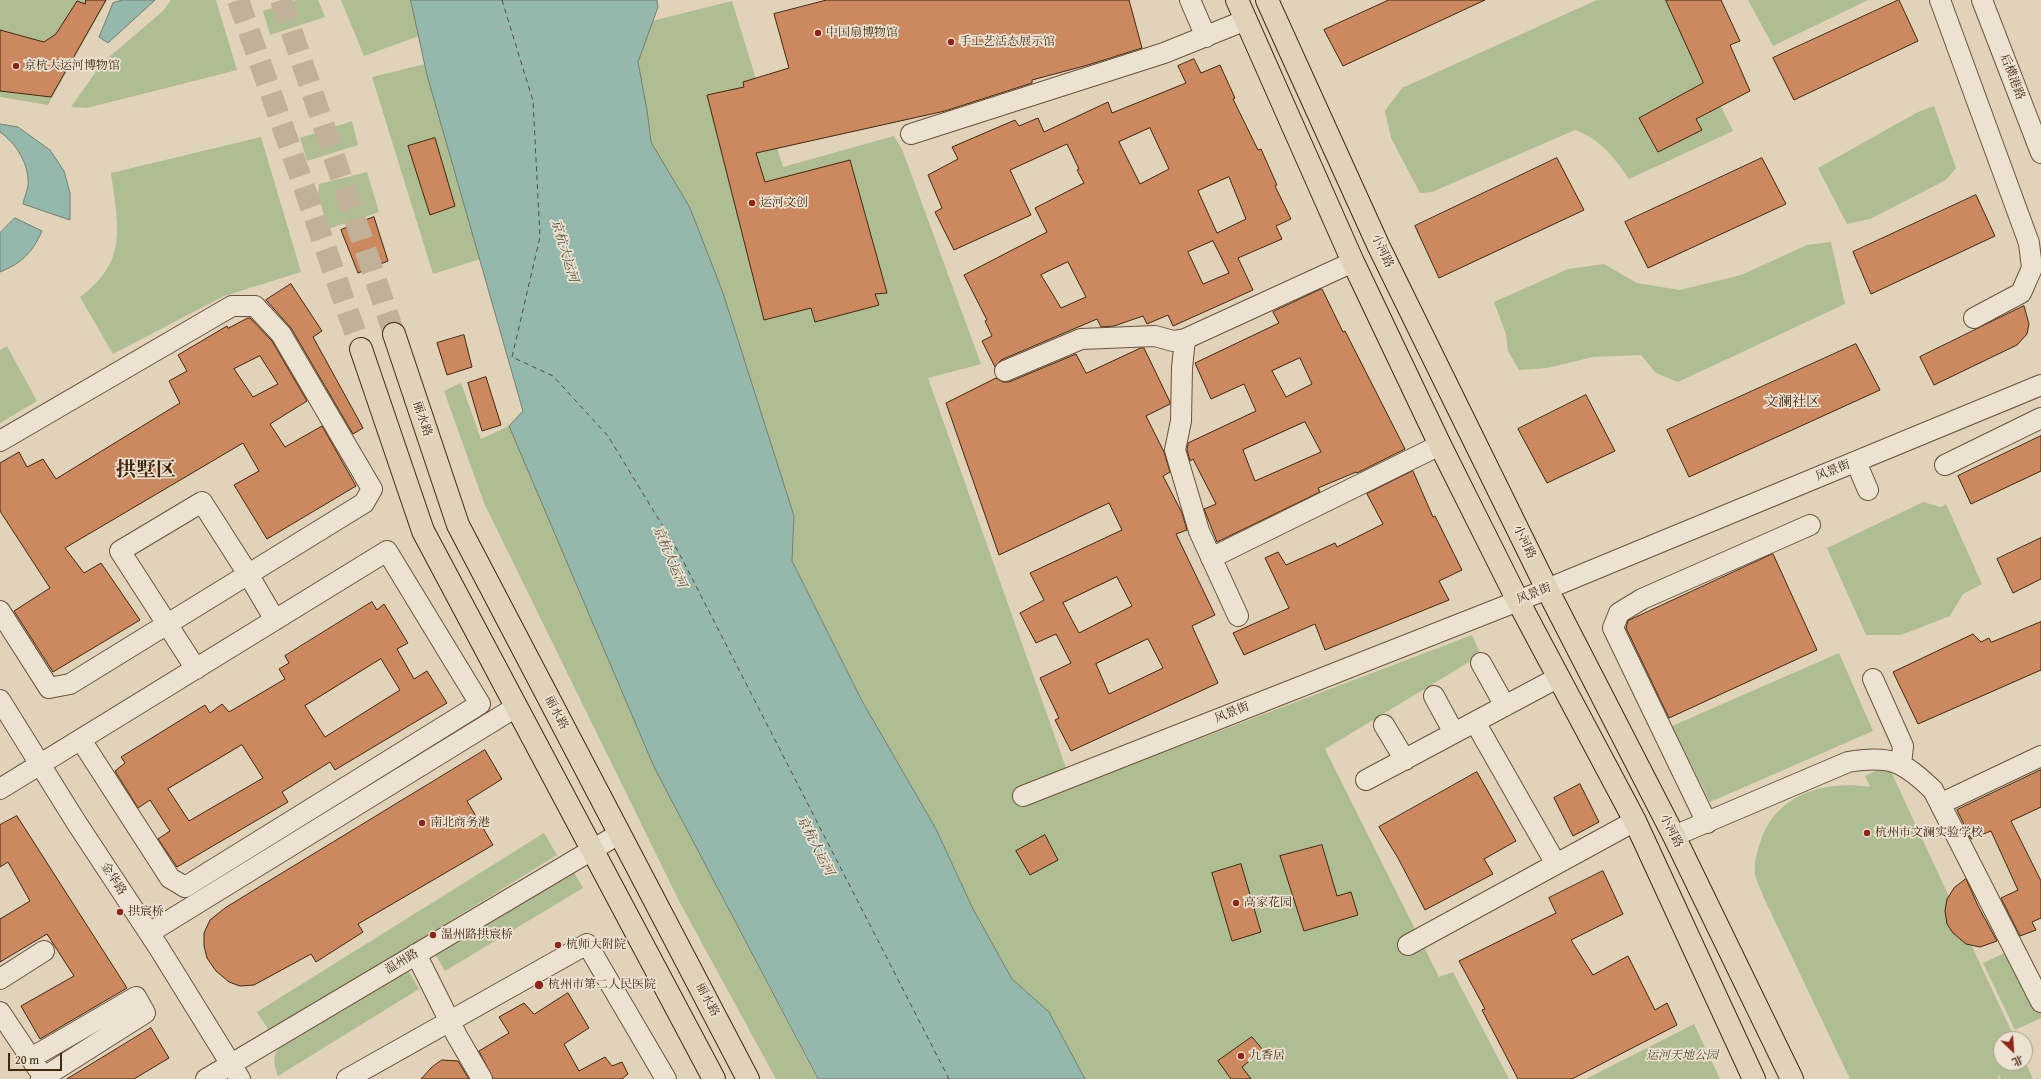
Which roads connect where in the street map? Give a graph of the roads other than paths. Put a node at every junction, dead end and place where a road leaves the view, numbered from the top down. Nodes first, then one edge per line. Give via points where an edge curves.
1 (1190, 0) edge
2 (1237, 0) edge
3 (1267, 0) edge
4 (1940, 0) edge
5 (1982, 0) edge
6 (1246, 20) junction
7 (1206, 37) junction
8 (911, 134) dead end
9 (2041, 153) edge
10 (2035, 241) edge
11 (1353, 262) junction
12 (1974, 318) dead end
13 (394, 334) tunnel mouth
14 (1185, 339) junction
15 (361, 349) tunnel mouth
16 (1005, 371) dead end
17 (2041, 385) edge
18 (2041, 418) edge
19 (0, 441) edge
20 (1440, 445) junction
21 (1856, 462) junction
22 (1945, 465) dead end
23 (1868, 490) dead end
24 (1810, 525) dead end
25 (1211, 558) junction
26 (248, 574) junction
27 (1546, 589) junction
28 (1518, 601) junction
29 (0, 612) edge
30 (1238, 616) dead end
31 (275, 620) junction
32 (166, 625) junction
33 (1481, 663) dead end
34 (196, 669) junction
35 (1559, 677) junction
36 (1873, 679) dead end
37 (1434, 696) dead end
38 (0, 700) edge
39 (1505, 706) junction
40 (516, 707) junction
41 (1475, 722) junction
42 (1384, 725) dead end
43 (1454, 733) junction
44 (81, 740) junction
45 (2041, 756) edge
46 (1404, 760) junction
47 (40, 764) junction
48 (1901, 765) junction
49 (1366, 780) dead end
50 (0, 789) edge
51 (1023, 796) dead end
52 (327, 799) junction
53 (1940, 804) junction
54 (337, 817) junction
55 (1635, 821) junction
56 (1707, 823) junction
57 (619, 834) junction
58 (1674, 836) junction
59 (592, 850) junction
60 (1556, 864) junction
61 (149, 933) junction
62 (1408, 945) dead end
63 (44, 951) dead end
64 (416, 954) junction
65 (0, 979) edge
66 (2041, 1002) edge
67 (0, 1012) edge
68 (450, 1021) junction
69 (6, 1032) edge
70 (31, 1058) junction
71 (235, 1071) edge
72 (42, 1078) edge
73 (206, 1079) edge
74 (347, 1079) edge
75 (482, 1079) edge
76 (666, 1079) edge
77 (714, 1079) edge
78 (748, 1079) edge
79 (1754, 1079) edge
80 (1792, 1079) edge

1 - 7 street
2 - 6 main road
3 - 27 main road, 小河路 via 1379,247
4 - 10 street
5 - 9 street, 后横港路
6 - 7 street
6 - 11 main road
7 - 8 street via 1164,54
10 - 12 street via 2032,268 2021,294
11 - 14 street
11 - 20 main road
13 - 57 main road, 丽水路 via 458,525
14 - 16 street via 1173,340 1155,336 1081,339
14 - 25 street via 1181,421 1175,450 1199,531
15 - 40 main road via 423,531
17 - 21 street, 风景街
18 - 22 street
19 - 26 street via 77,386 232,306 255,306 281,334 372,489 364,503
20 - 25 street
20 - 28 main road
21 - 23 street
21 - 27 street, 风景街
24 - 56 street via 1642,598 1619,613 1613,628
25 - 30 street
26 - 31 street
26 - 32 street
26 - 32 street via 202,502 120,551
27 - 28 street, 风景街
27 - 58 main road, 小河路
28 - 35 main road
28 - 51 street, 风景街
29 - 32 street via 49,688 70,684
31 - 34 street
31 - 52 street via 387,551 480,704
32 - 34 street
33 - 39 street
34 - 44 street
35 - 39 street
35 - 55 main road
36 - 48 street via 1903,746
37 - 43 street
38 - 47 street, 金华路
39 - 41 street
40 - 54 street
40 - 59 main road
41 - 43 street
41 - 60 street
42 - 46 street
43 - 46 street
44 - 47 street
44 - 52 street via 170,878 185,887
45 - 53 street
46 - 49 street
47 - 50 street
47 - 61 street, 金华路
48 - 53 street via 1933,790
48 - 56 street via 1894,761 1870,758 1848,762
52 - 54 street
53 - 66 street
54 - 61 street
55 - 60 street
55 - 79 main road
56 - 58 street
57 - 59 street, 温州路
57 - 78 main road, 丽水路
58 - 80 main road, 小河路
59 - 64 street, 温州路
59 - 77 main road
60 - 62 street
61 - 71 street, 金华路
63 - 65 street
64 - 68 street
64 - 71 street, 温州路
67 - 69 street
68 - 74 street
68 - 75 street
68 - 76 street via 586,944
69 - 70 street
70 - 72 street
70 - 72 street via 136,997 145,1014
71 - 73 street, 温州路

